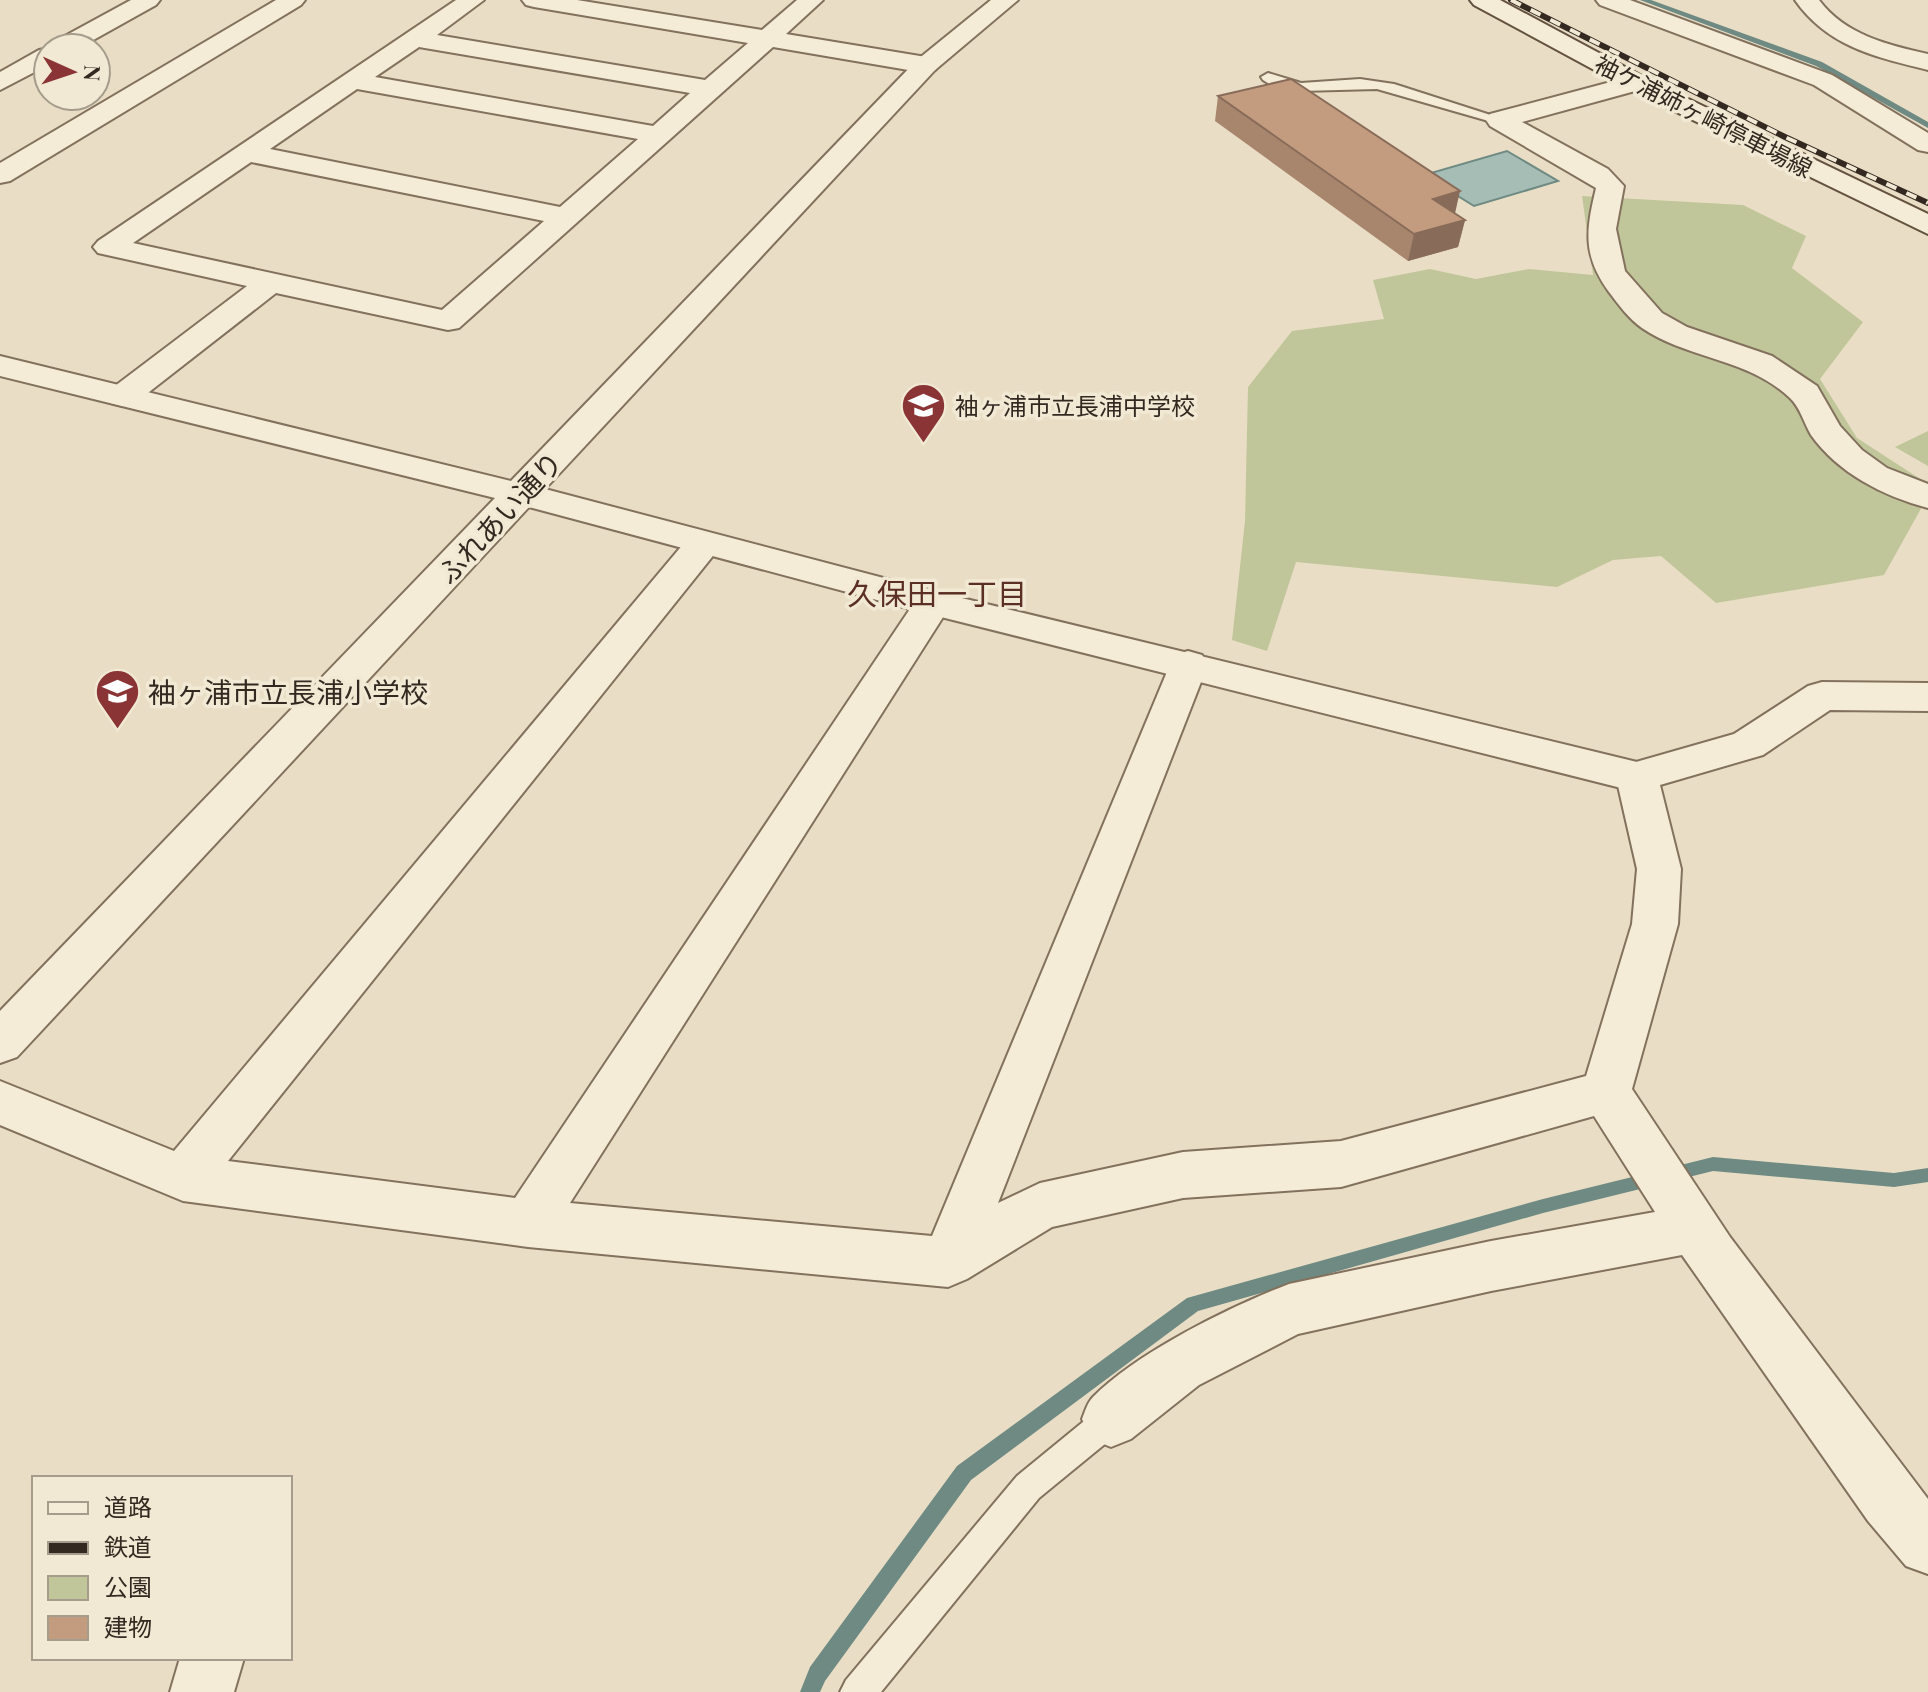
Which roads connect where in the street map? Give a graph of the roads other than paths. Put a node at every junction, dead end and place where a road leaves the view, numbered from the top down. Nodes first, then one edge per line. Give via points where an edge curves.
1 (148, 0) edge
2 (293, 0) edge
3 (472, 0) edge
4 (534, 0) edge
5 (811, 0) edge
6 (1006, 0) edge
7 (1482, 0) edge
8 (1608, 0) edge
9 (1807, 0) edge
10 (633, 7) edge
11 (90, 32) edge
12 (767, 38) junction
13 (417, 39) junction
14 (1928, 62) edge
15 (32, 64) edge
16 (926, 65) junction
17 (1268, 77) dead end
18 (354, 81) junction
19 (0, 82) edge
20 (1637, 83) junction
21 (711, 89) junction
22 (1499, 120) junction
23 (659, 135) junction
24 (1928, 144) edge
25 (247, 153) junction
26 (0, 175) edge
27 (567, 217) junction
28 (1928, 225) edge
29 (270, 283) junction
30 (0, 366) edge
31 (123, 396) junction
32 (522, 494) junction
33 (1928, 497) edge
34 (703, 544) junction
35 (933, 603) junction
36 (1188, 664) junction
37 (1928, 697) edge
38 (1637, 777) junction
39 (0, 1043) edge
40 (1606, 1092) junction
41 (0, 1102) edge
42 (183, 1178) junction
43 (528, 1223) junction
44 (1695, 1229) junction
45 (948, 1262) junction
46 (1111, 1419) joint
47 (1928, 1544) edge
48 (211, 1660) edge
49 (202, 1692) edge
50 (858, 1692) edge

1 - 11 street
2 - 26 street
3 - 13 street
4 - 10 street
5 - 12 street
6 - 16 street, ふれあい通り
7 - 20 street, 袖ケ浦姉ヶ崎停車場線
8 - 24 street via 1823,80
9 - 14 street via 1828,25 1853,39
10 - 12 street
12 - 16 street
12 - 21 street
13 - 18 street
13 - 21 street
15 - 19 street
16 - 32 street, ふれあい通り
17 - 22 lane via 1292,87 1362,83
18 - 23 street
18 - 25 street
20 - 22 street
20 - 28 street, 袖ケ浦姉ヶ崎停車場線
21 - 23 street
22 - 33 street via 1610,186 1601,229 1610,272 1651,320 1761,363 1805,393 1826,431 1850,457 1875,475
23 - 27 street
25 - 27 street
25 - 29 street via 108,247
27 - 29 street via 448,321
29 - 31 street
30 - 31 street
31 - 32 street
32 - 34 street
32 - 39 street, ふれあい通り
34 - 35 street
34 - 42 street
35 - 36 street
35 - 43 street
36 - 38 street
36 - 45 street
37 - 38 street via 1822,696 1748,745
38 - 40 street via 1659,869 1655,924
40 - 44 street
40 - 45 street via 1341,1164 1183,1175 1040,1206
41 - 42 street
42 - 43 street
43 - 45 street
44 - 46 street via 1289,1310 1179,1366
44 - 47 street via 1889,1500
46 - 50 lane via 1028,1487
48 - 49 street

